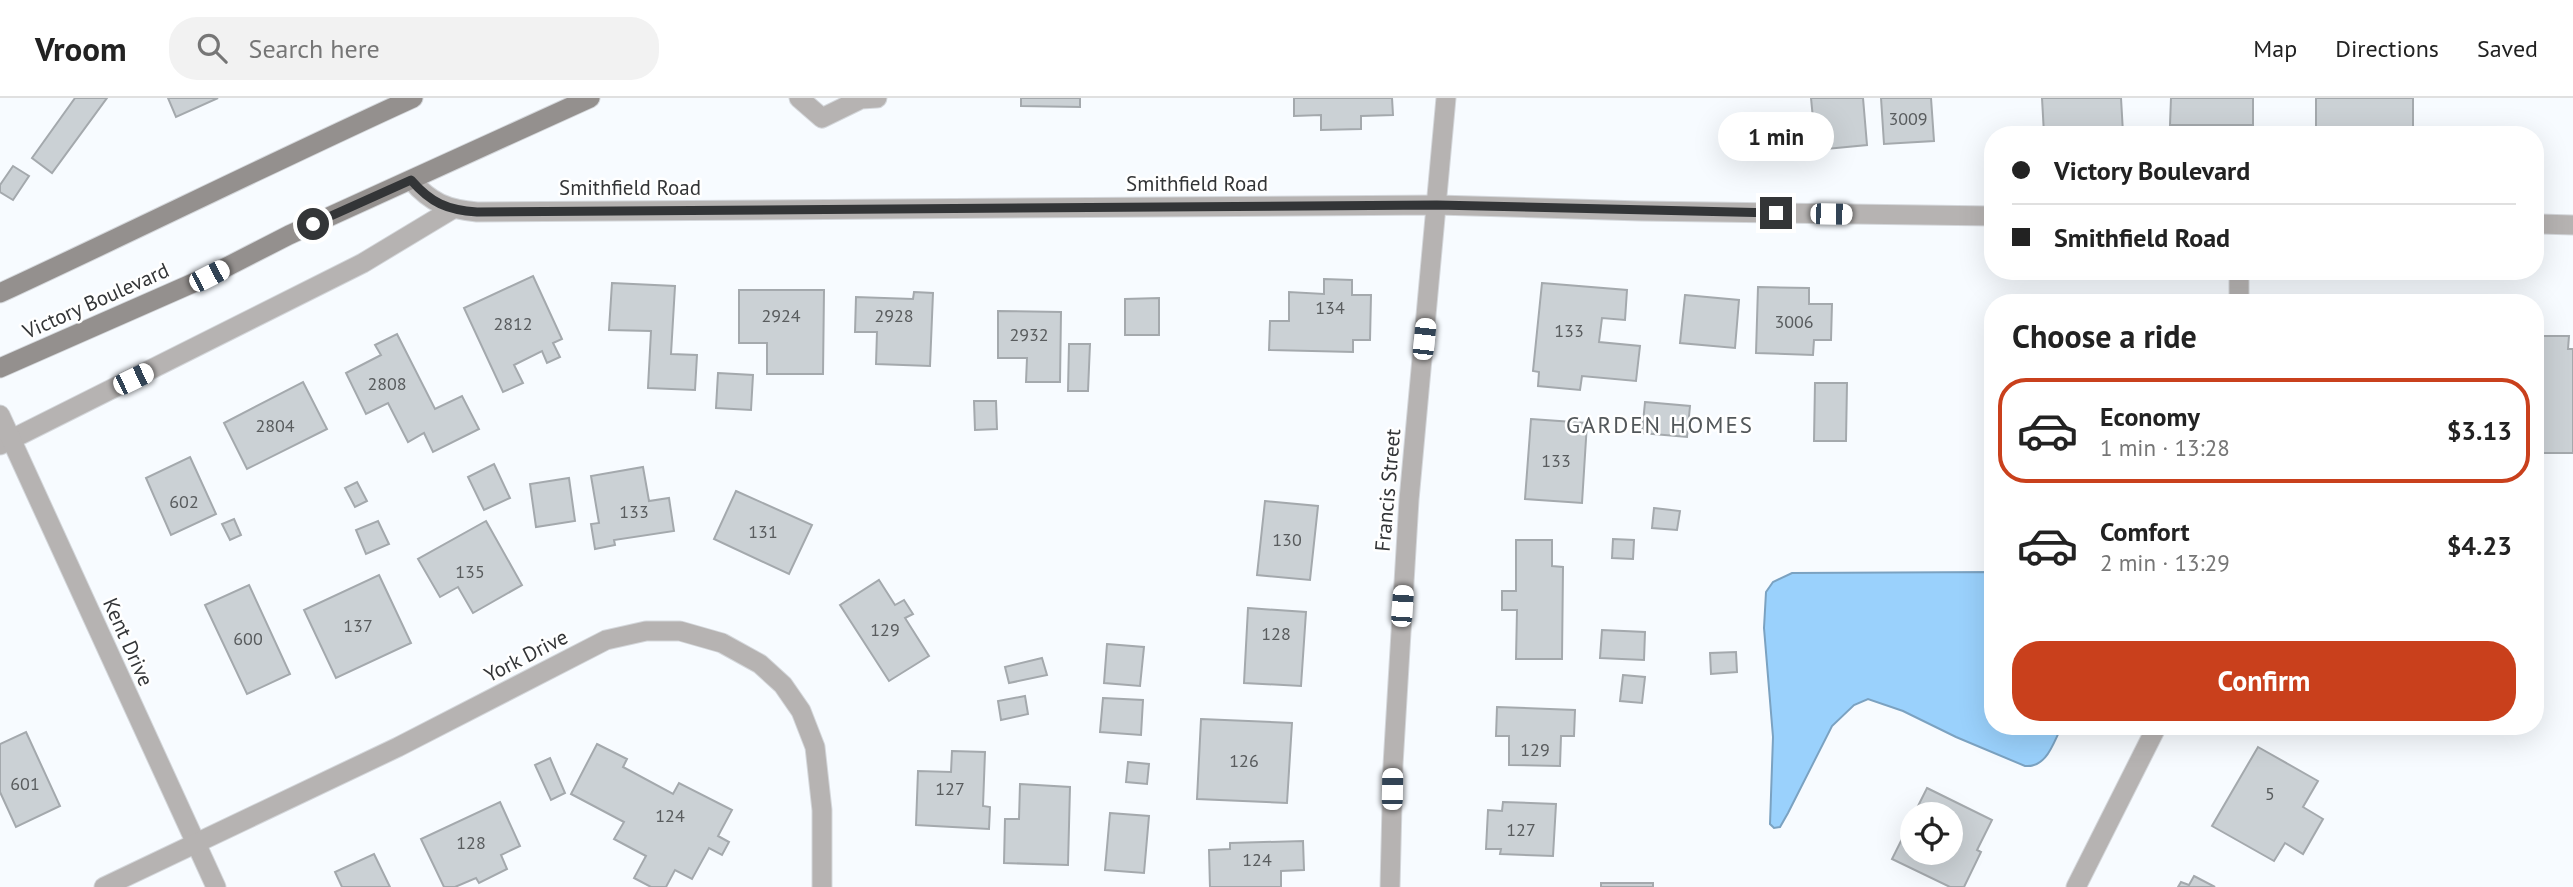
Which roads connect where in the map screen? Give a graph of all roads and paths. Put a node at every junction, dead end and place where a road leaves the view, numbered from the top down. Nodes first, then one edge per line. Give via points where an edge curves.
1 (413, 98) edge
2 (590, 98) edge
3 (799, 98) edge
4 (867, 98) edge
5 (1446, 98) edge
6 (411, 180) junction
7 (1437, 205) junction
8 (451, 210) junction
9 (1984, 216) edge
10 (2544, 225) edge
11 (2573, 225) edge
12 (0, 293) edge
13 (0, 368) edge
14 (0, 415) edge
15 (6, 442) edge
16 (2152, 735) edge
17 (194, 843) junction
18 (104, 887) edge
19 (216, 887) edge
20 (822, 887) edge
21 (1390, 887) edge
22 (2076, 887) edge

1 - 12 main road
2 - 6 main road, Victory Boulevard
3 - 4 street via 822,118
5 - 7 street, Francis Street
6 - 8 street, Smithfield Road via 424,195
6 - 13 main road, Victory Boulevard
7 - 8 street, Smithfield Road
7 - 9 street, Smithfield Road
7 - 21 street, Francis Street via 1409,500
8 - 15 street via 363,263
10 - 11 street
14 - 15 street, Kent Drive
15 - 17 street, Kent Drive
16 - 22 street
17 - 18 street, York Drive
17 - 19 street, Kent Drive
17 - 20 street, York Drive via 398,747 606,640 646,631 680,631 722,643 760,664 783,685 801,712 815,747 822,810

